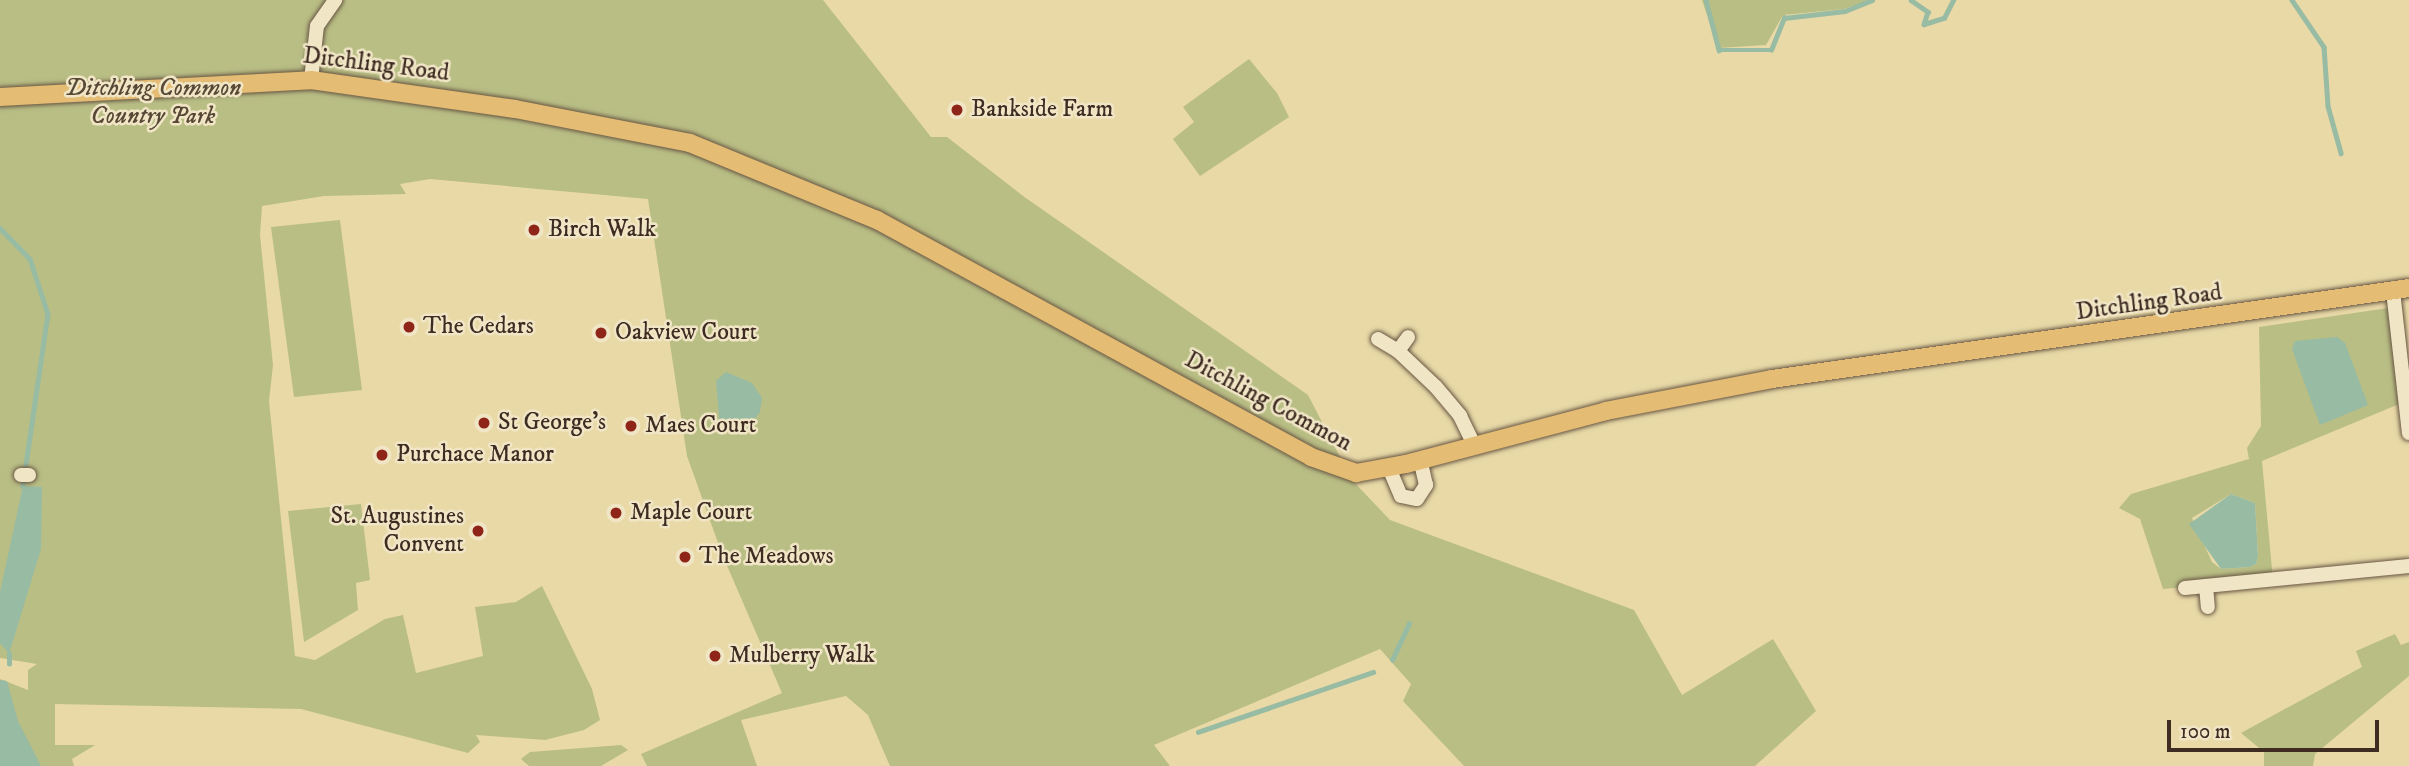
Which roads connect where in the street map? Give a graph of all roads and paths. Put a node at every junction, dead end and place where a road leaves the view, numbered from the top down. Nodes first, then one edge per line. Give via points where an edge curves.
1 (335, 0) edge
2 (311, 80) junction
3 (0, 97) edge
4 (739, 163) joint
5 (2401, 290) edge
6 (1408, 337) dead end
7 (1378, 340) dead end
8 (1398, 351) junction
9 (1896, 362) joint
10 (2409, 433) edge
11 (1473, 443) junction
12 (1420, 460) junction
13 (1389, 468) junction
14 (2409, 566) edge
15 (2206, 586) junction
16 (2185, 588) dead end
17 (2208, 607) dead end

1 - 2 street via 317,26
2 - 3 main road, Ditchling Road
2 - 4 main road, Ditchling Road via 515,108 690,143
4 - 13 main road, Ditchling Common via 877,220 1311,457 1347,472
5 - 9 main road, Ditchling Road
5 - 10 street
6 - 8 street
7 - 8 street
8 - 11 street via 1460,416
9 - 11 main road, Ditchling Common via 1772,379
11 - 12 main road, Ditchling Common
12 - 13 main road, Ditchling Common
12 - 13 street via 1426,485 1417,499 1401,496
14 - 15 street
15 - 16 street
15 - 17 street

